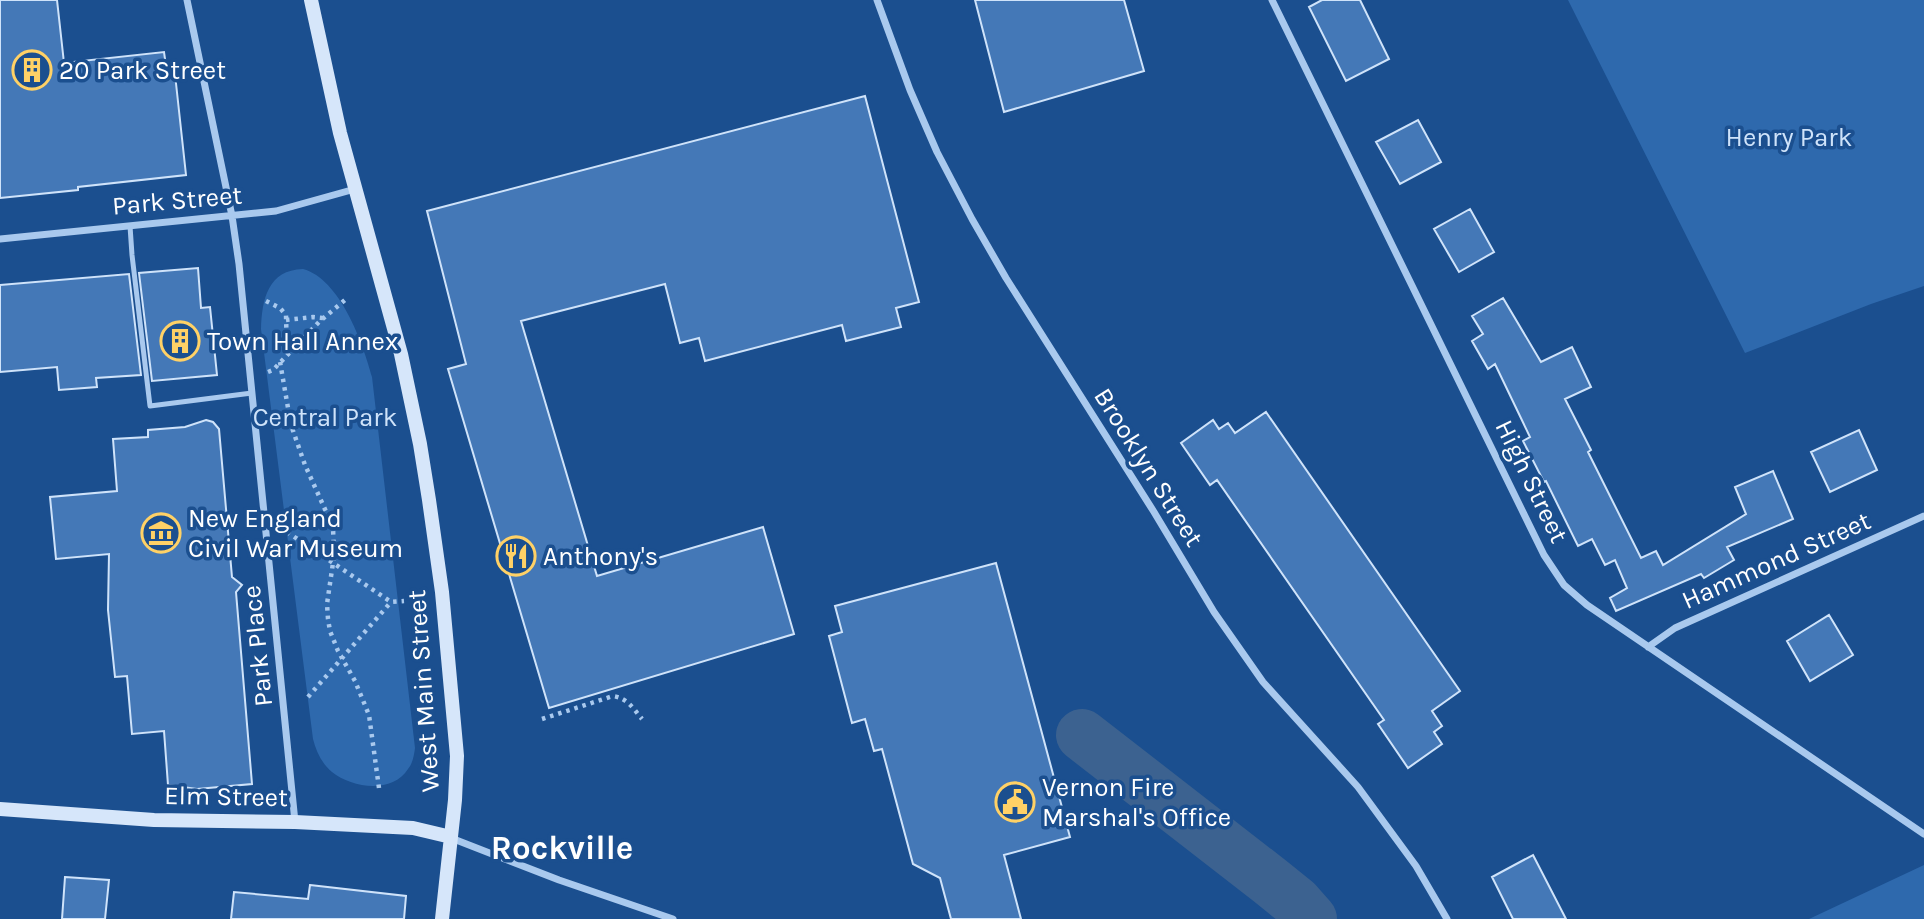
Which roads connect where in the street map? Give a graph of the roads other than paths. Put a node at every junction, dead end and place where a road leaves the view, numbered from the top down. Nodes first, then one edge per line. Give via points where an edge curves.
1 (187, 0) edge
2 (311, 0) edge
3 (877, 0) edge
4 (1272, 0) edge
5 (355, 189) junction
6 (232, 216) junction
7 (130, 226) junction
8 (0, 239) edge
9 (252, 393) junction
10 (1924, 516) edge
11 (1648, 647) junction
12 (0, 809) edge
13 (295, 822) junction
14 (1924, 834) edge
15 (451, 837) junction
16 (442, 919) edge
17 (673, 919) edge
18 (1447, 919) edge

1 - 6 street, Park Place
2 - 5 main road, West Main Street
3 - 18 street, Brooklyn Street via 937,152 1006,278 1214,612 1263,682 1358,787 1416,866
4 - 11 street, High Street via 1544,555 1573,595
5 - 6 street, Park Street via 291,208
5 - 15 main road, West Main Street via 401,354 429,500 457,756
6 - 7 street, Park Street
6 - 9 street, Park Place
7 - 8 street, Park Street
7 - 9 lane via 150,405
9 - 13 street, Park Place
10 - 11 street, Hammond Street via 1675,628
11 - 14 street, High Street
12 - 13 main road, Elm Street via 195,822
13 - 15 main road, Elm Street via 413,828
15 - 16 main road, West Main Street
15 - 17 street

